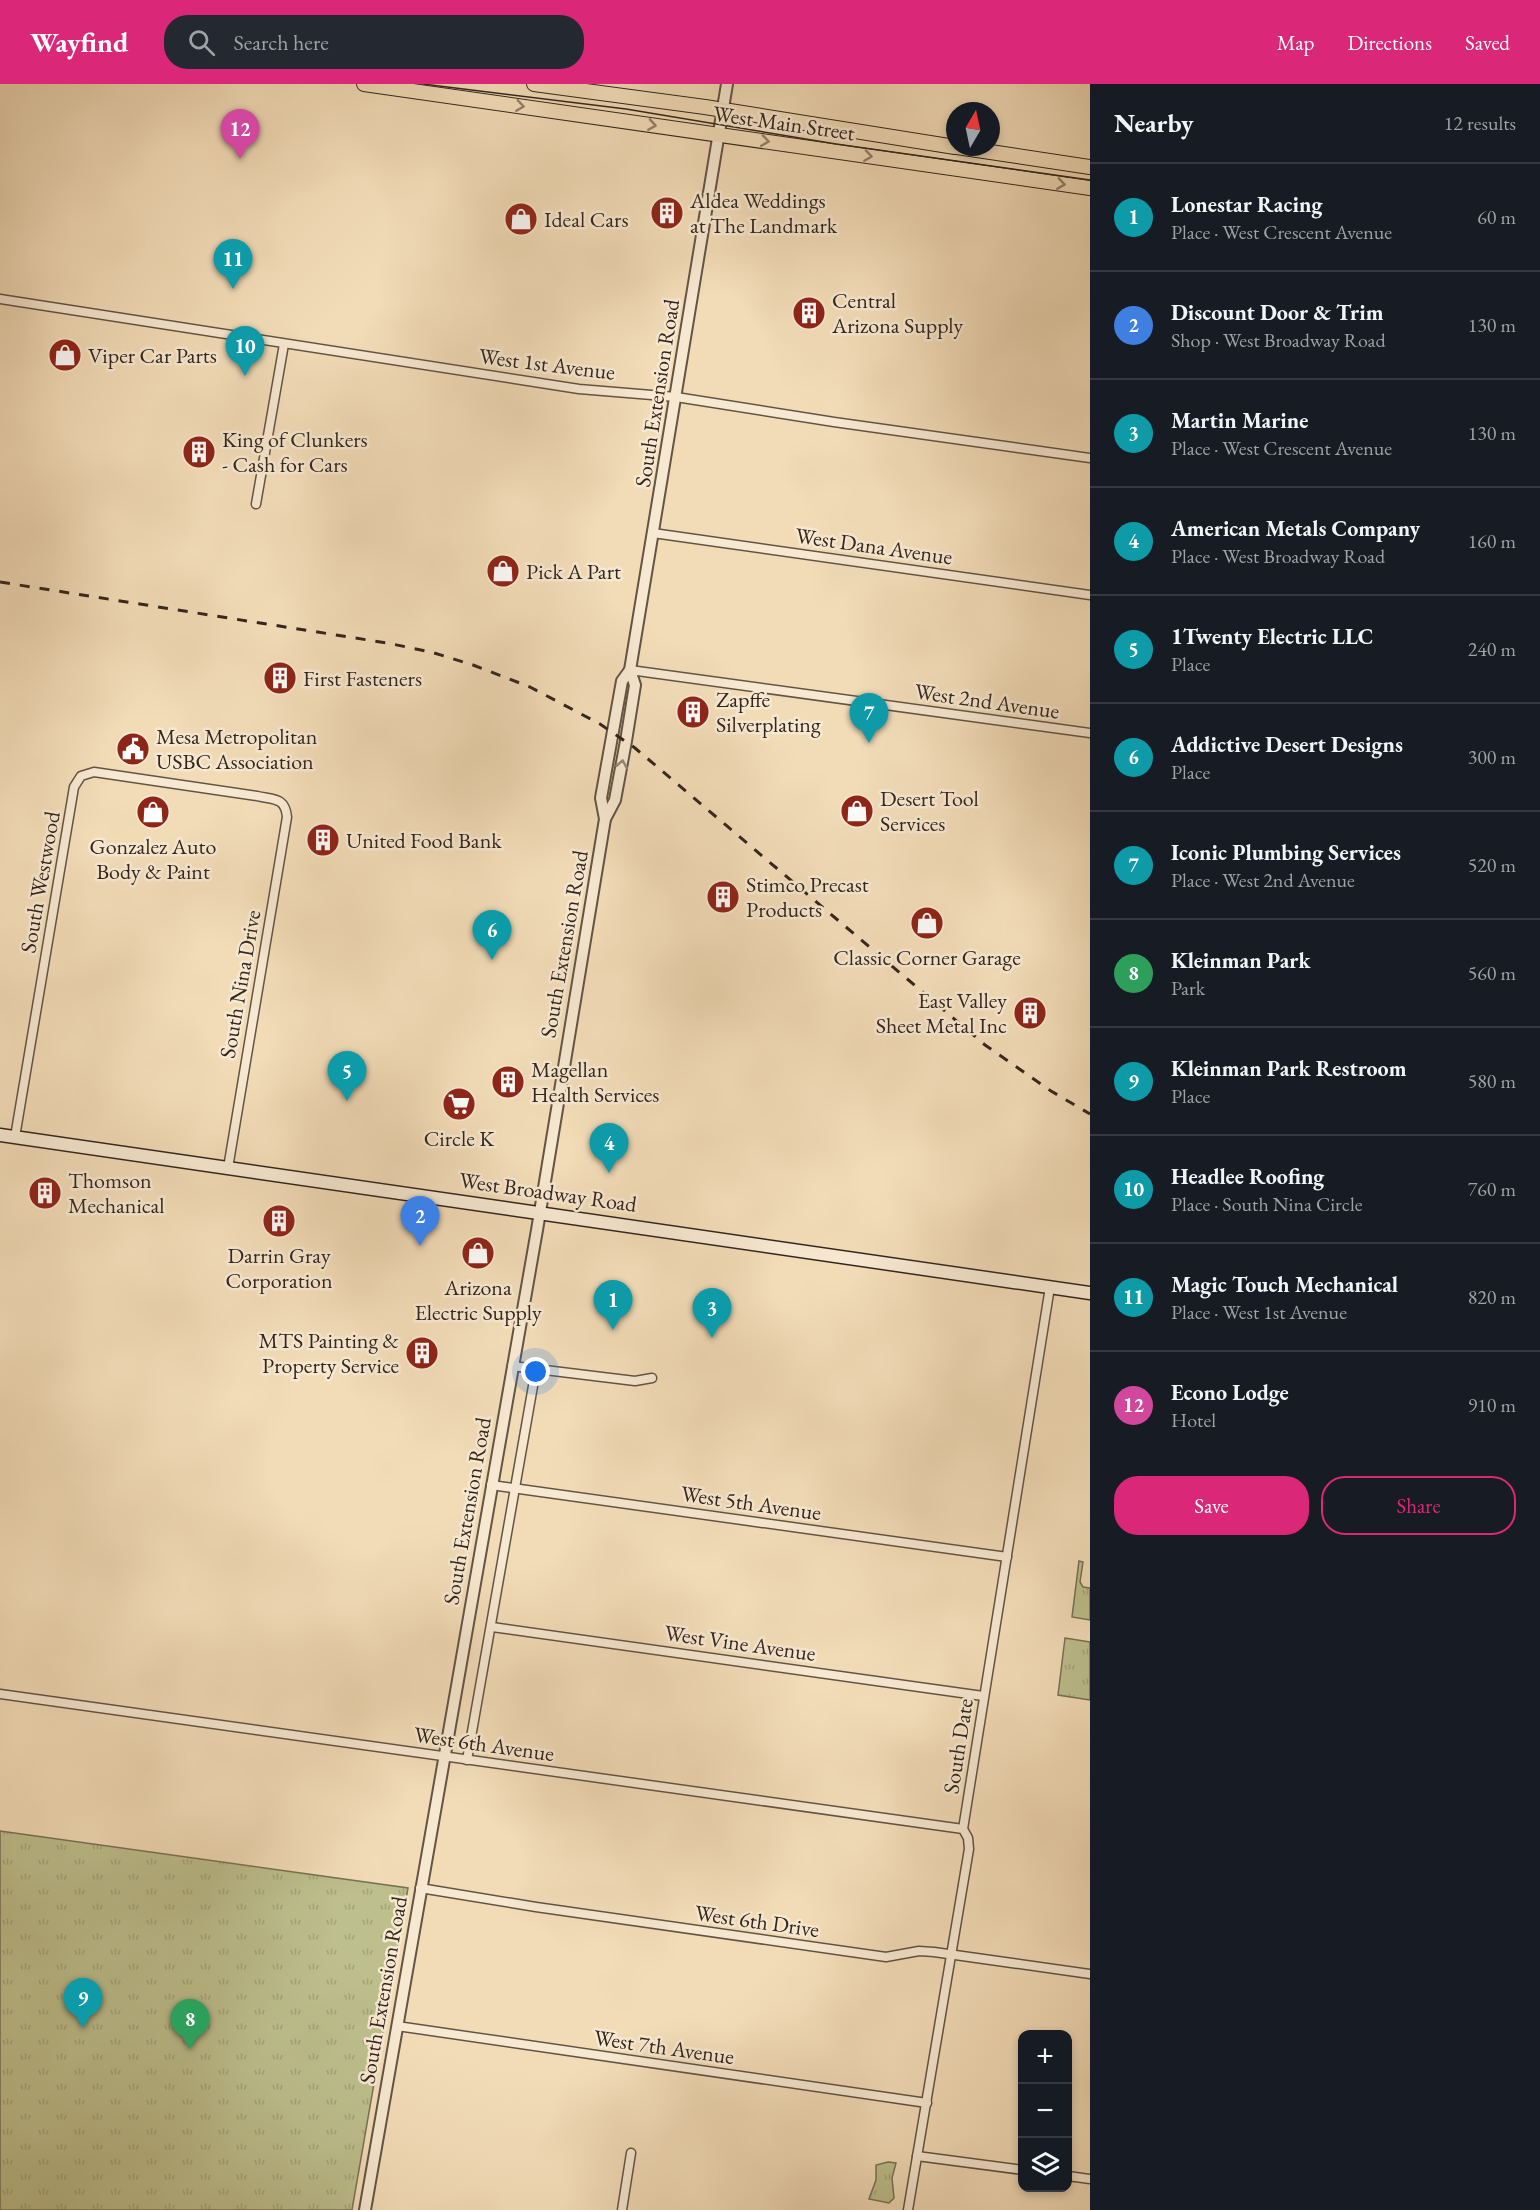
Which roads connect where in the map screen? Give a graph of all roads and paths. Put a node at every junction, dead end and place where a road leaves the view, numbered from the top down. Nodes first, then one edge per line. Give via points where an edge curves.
1 (364, 84) edge
2 (534, 84) edge
3 (728, 84) edge
4 (721, 122) junction
5 (946, 146) edge
6 (1000, 154) edge
7 (1090, 167) edge
8 (1090, 188) edge
9 (0, 299) edge
10 (284, 344) junction
11 (676, 397) junction
12 (1090, 458) edge
13 (256, 504) dead end
14 (653, 533) junction
15 (1090, 595) edge
16 (630, 670) junction
17 (1090, 733) edge
18 (81, 776) joint
19 (0, 1135) edge
20 (15, 1137) junction
21 (228, 1168) junction
22 (540, 1212) junction
23 (1050, 1287) junction
24 (1090, 1293) edge
25 (512, 1366) junction
26 (536, 1370) junction
27 (652, 1378) dead end
28 (491, 1485) junction
29 (516, 1488) junction
30 (1006, 1557) junction
31 (492, 1626) junction
32 (0, 1694) edge
33 (983, 1696) junction
34 (444, 1757) junction
35 (467, 1760) junction
36 (963, 1829) junction
37 (420, 1888) junction
38 (952, 1954) junction
39 (1090, 1974) edge
40 (397, 2026) junction
41 (927, 2103) junction
42 (631, 2153) dead end
43 (917, 2156) junction
44 (1018, 2169) edge
45 (1072, 2177) edge
46 (1090, 2179) edge
47 (365, 2210) edge
48 (622, 2210) edge
49 (908, 2210) edge

1 -> 4 main road, West Main Street
2 - 4 main road, West Main Street
3 - 4 street, South Extension Road
4 - 5 main road, West Main Street
4 -> 8 main road, West Main Street
4 - 11 street, South Extension Road
6 - 7 main road, West Main Street
9 - 10 street, West 1st Avenue
10 - 11 street, West 1st Avenue via 579,389
10 - 13 street
11 - 12 street, West 1st Avenue
11 - 14 street, South Extension Road
14 - 15 street, West Dana Avenue
14 - 16 street, South Extension Road
16 - 17 street, West 2nd Avenue
16 - 22 street, South Extension Road via 622,681 603,787 605,819
18 - 20 street, South Westwood via 74,788
18 - 21 street, South Nina Drive via 94,772 196,787 280,801 286,807
19 - 20 main road, West Broadway Road
20 - 21 main road, West Broadway Road
21 - 22 main road, West Broadway Road
22 - 23 main road, West Broadway Road
22 - 25 street, South Extension Road
23 - 24 main road, West Broadway Road
23 - 30 street, South Date
25 - 26 street
25 - 28 street, South Extension Road
26 - 27 street via 635,1381
26 - 29 street, South Extension Road
28 - 29 street, West 5th Avenue
28 - 34 street, South Extension Road
29 - 30 street, West 5th Avenue
29 - 31 street, South Extension Road
30 - 33 street, South Date
31 - 33 street, West Vine Avenue
31 - 35 street, South Extension Road
32 - 34 street, West 6th Avenue
33 - 36 street, South Date
34 - 35 street, West 6th Avenue
34 - 37 street, South Extension Road
35 - 36 street, West 6th Avenue
36 - 38 street, South Date via 969,1849
37 - 38 street, West 6th Drive via 886,1957 920,1951
37 - 40 street, South Extension Road
38 - 39 street, West 6th Drive
38 - 41 street, South Date
40 - 41 street, West 7th Avenue
40 - 47 street, South Extension Road
41 - 43 street, South Date
42 - 48 street
43 - 44 street
43 - 49 street, South Date
45 - 46 street

